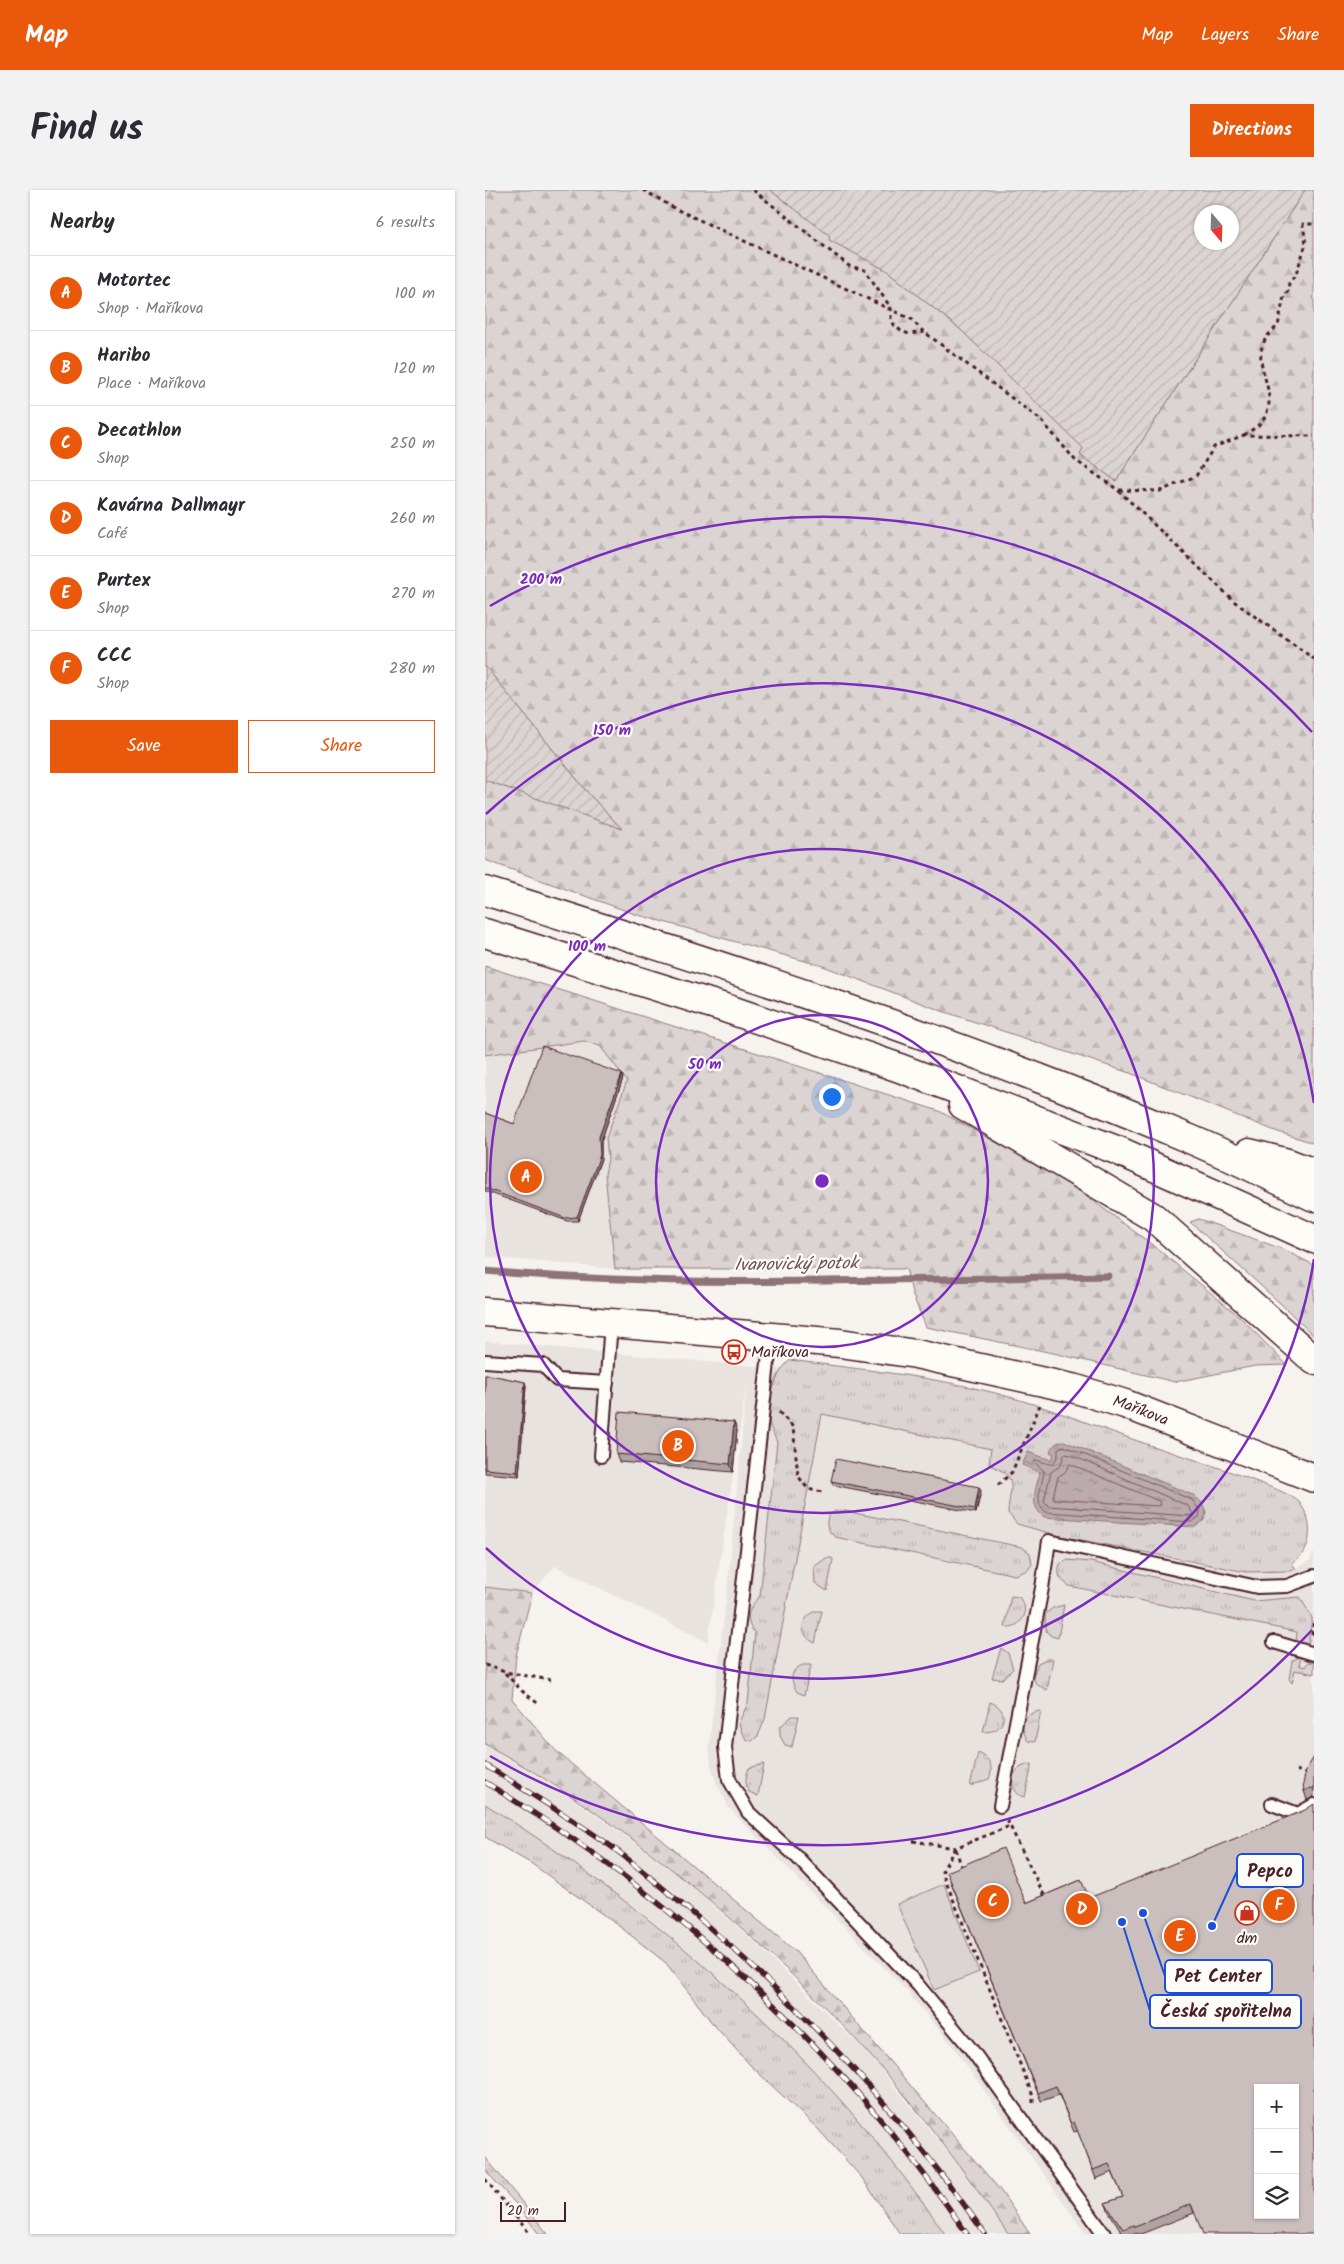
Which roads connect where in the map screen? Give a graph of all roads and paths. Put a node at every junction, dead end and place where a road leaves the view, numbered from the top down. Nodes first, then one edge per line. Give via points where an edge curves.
1 (643, 190) edge
2 (753, 190) edge
3 (1314, 224) edge
4 (891, 308) junction
5 (926, 332) junction
6 (1244, 435) junction
7 (1314, 436) edge
8 (1118, 490) junction
9 (1314, 659) edge
10 (485, 891) edge
11 (485, 933) edge
12 (897, 1067) junction
13 (1186, 1137) junction
14 (1314, 1173) edge
15 (1314, 1197) edge
16 (1314, 1239) edge
17 (485, 1312) edge
18 (611, 1323) junction
19 (771, 1336) junction
20 (1314, 1360) edge
21 (485, 1361) edge
22 (607, 1383) junction
23 (763, 1395) junction
24 (1041, 1401) dead end
25 (601, 1456) dead end
26 (1314, 1478) edge
27 (998, 1485) dead end
28 (822, 1492) dead end
29 (1314, 1576) edge
30 (1274, 1642) dead end
31 (1314, 1654) edge
32 (485, 1665) edge
33 (505, 1672) junction
34 (551, 1680) dead end
35 (540, 1704) dead end
36 (1296, 1770) dead end
37 (1314, 1777) edge
38 (1272, 1804) dead end
39 (1314, 1805) edge
40 (1000, 1806) joint
41 (1010, 1826) junction
42 (913, 1842) dead end
43 (955, 1848) junction
44 (963, 1875) edge
45 (1048, 1903) edge
46 (1033, 2133) junction
47 (485, 2179) edge
48 (530, 2234) edge
49 (1104, 2234) edge

1 - 4 path via 828,282
2 - 4 path via 849,266 865,270
3 - 6 path via 1303,224 1306,244 1284,296 1278,326 1263,345 1259,362 1266,378 1269,405 1263,422
4 - 5 path via 913,320
4 - 5 path via 891,319 901,331 909,334
5 - 8 path via 1042,421 1075,460
6 - 7 path
6 - 8 path via 1215,447 1196,476 1160,491
8 - 9 path via 1235,602
10 - 13 main road via 721,965 905,1028
11 - 12 main road via 725,1008
12 - 16 main road via 1119,1151
12 - 20 main road via 1153,1217
13 - 14 main road via 1288,1163
13 - 15 main road
17 - 18 main road, Maříkova
18 - 19 main road, Maříkova
18 - 22 lane
19 - 23 lane
19 - 26 main road, Maříkova via 840,1342 915,1354 1076,1388 1152,1414
21 - 22 lane via 543,1365 557,1380
22 - 25 lane
23 - 28 path via 793,1427 798,1476 808,1489
23 - 46 lane via 725,1747 729,1779 748,1812 797,1857 918,1985 971,2049
24 - 27 path via 1012,1472
29 - 40 lane via 1287,1586 1257,1587 1049,1541
30 - 31 lane
32 - 33 path
33 - 34 path
33 - 35 path via 522,1691
36 - 37 path
38 - 39 lane via 1298,1814
40 - 41 path
41 - 43 path
41 - 45 path
42 - 43 path
43 - 44 path
43 - 46 path via 942,1872 1033,2096
46 - 49 lane
47 - 48 path

